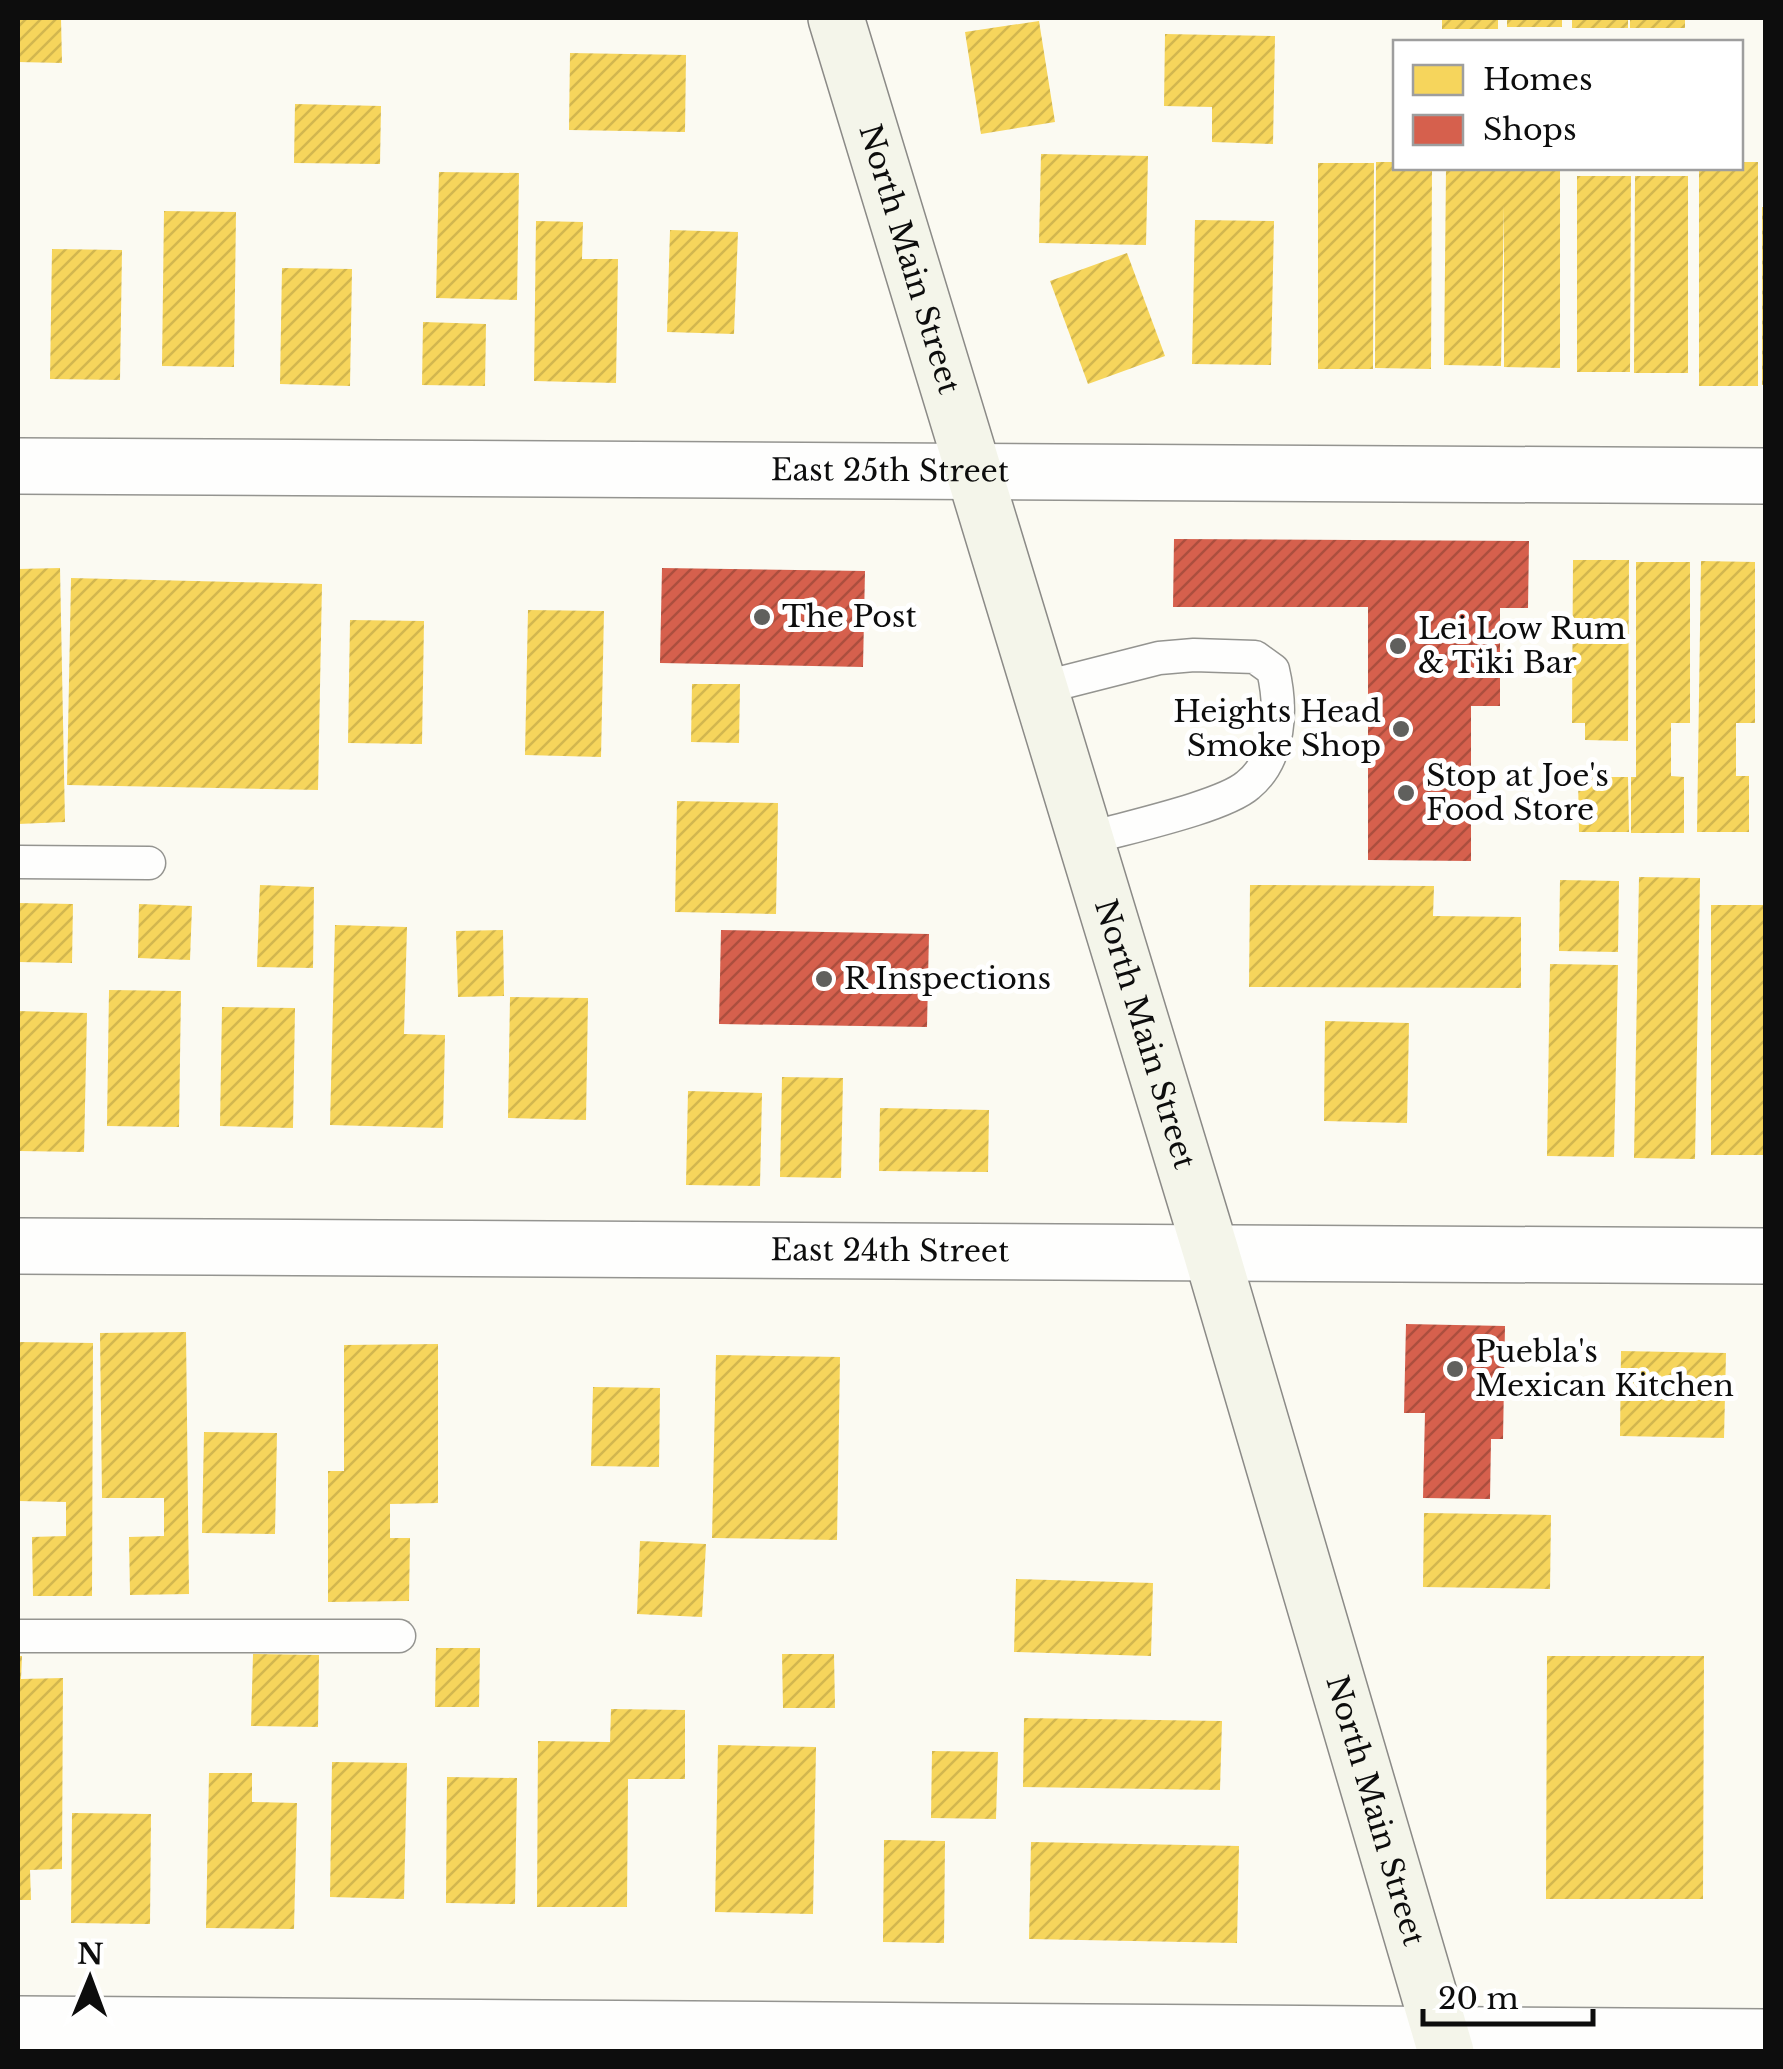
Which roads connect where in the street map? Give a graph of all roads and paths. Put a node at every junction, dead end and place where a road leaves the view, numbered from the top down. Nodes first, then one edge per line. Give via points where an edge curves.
1 (836, 18) edge
2 (18, 466) edge
3 (976, 472) junction
4 (1766, 476) edge
5 (1042, 688) junction
6 (1087, 839) junction
7 (18, 862) edge
8 (149, 863) dead end
9 (18, 1246) edge
10 (1211, 1252) junction
11 (1766, 1256) edge
12 (18, 1636) edge
13 (399, 1636) dead end
14 (18, 2024) edge
15 (1766, 2037) edge
16 (551, 2040) edge
17 (1443, 2043) edge

1 - 3 main road, North Main Street
2 - 3 street, East 25th Street
3 - 4 street, East 25th Street
3 - 5 main road, North Main Street
5 - 6 main road, North Main Street
5 - 6 lane via 1194,655 1255,657 1274,670 1280,701 1276,735 1249,785 1226,798
6 - 10 main road, North Main Street
7 - 8 lane
9 - 10 street, East 24th Street
10 - 11 street, East 24th Street
10 - 17 main road, North Main Street
12 - 13 lane
14 - 16 street
15 - 17 street
16 - 17 street

